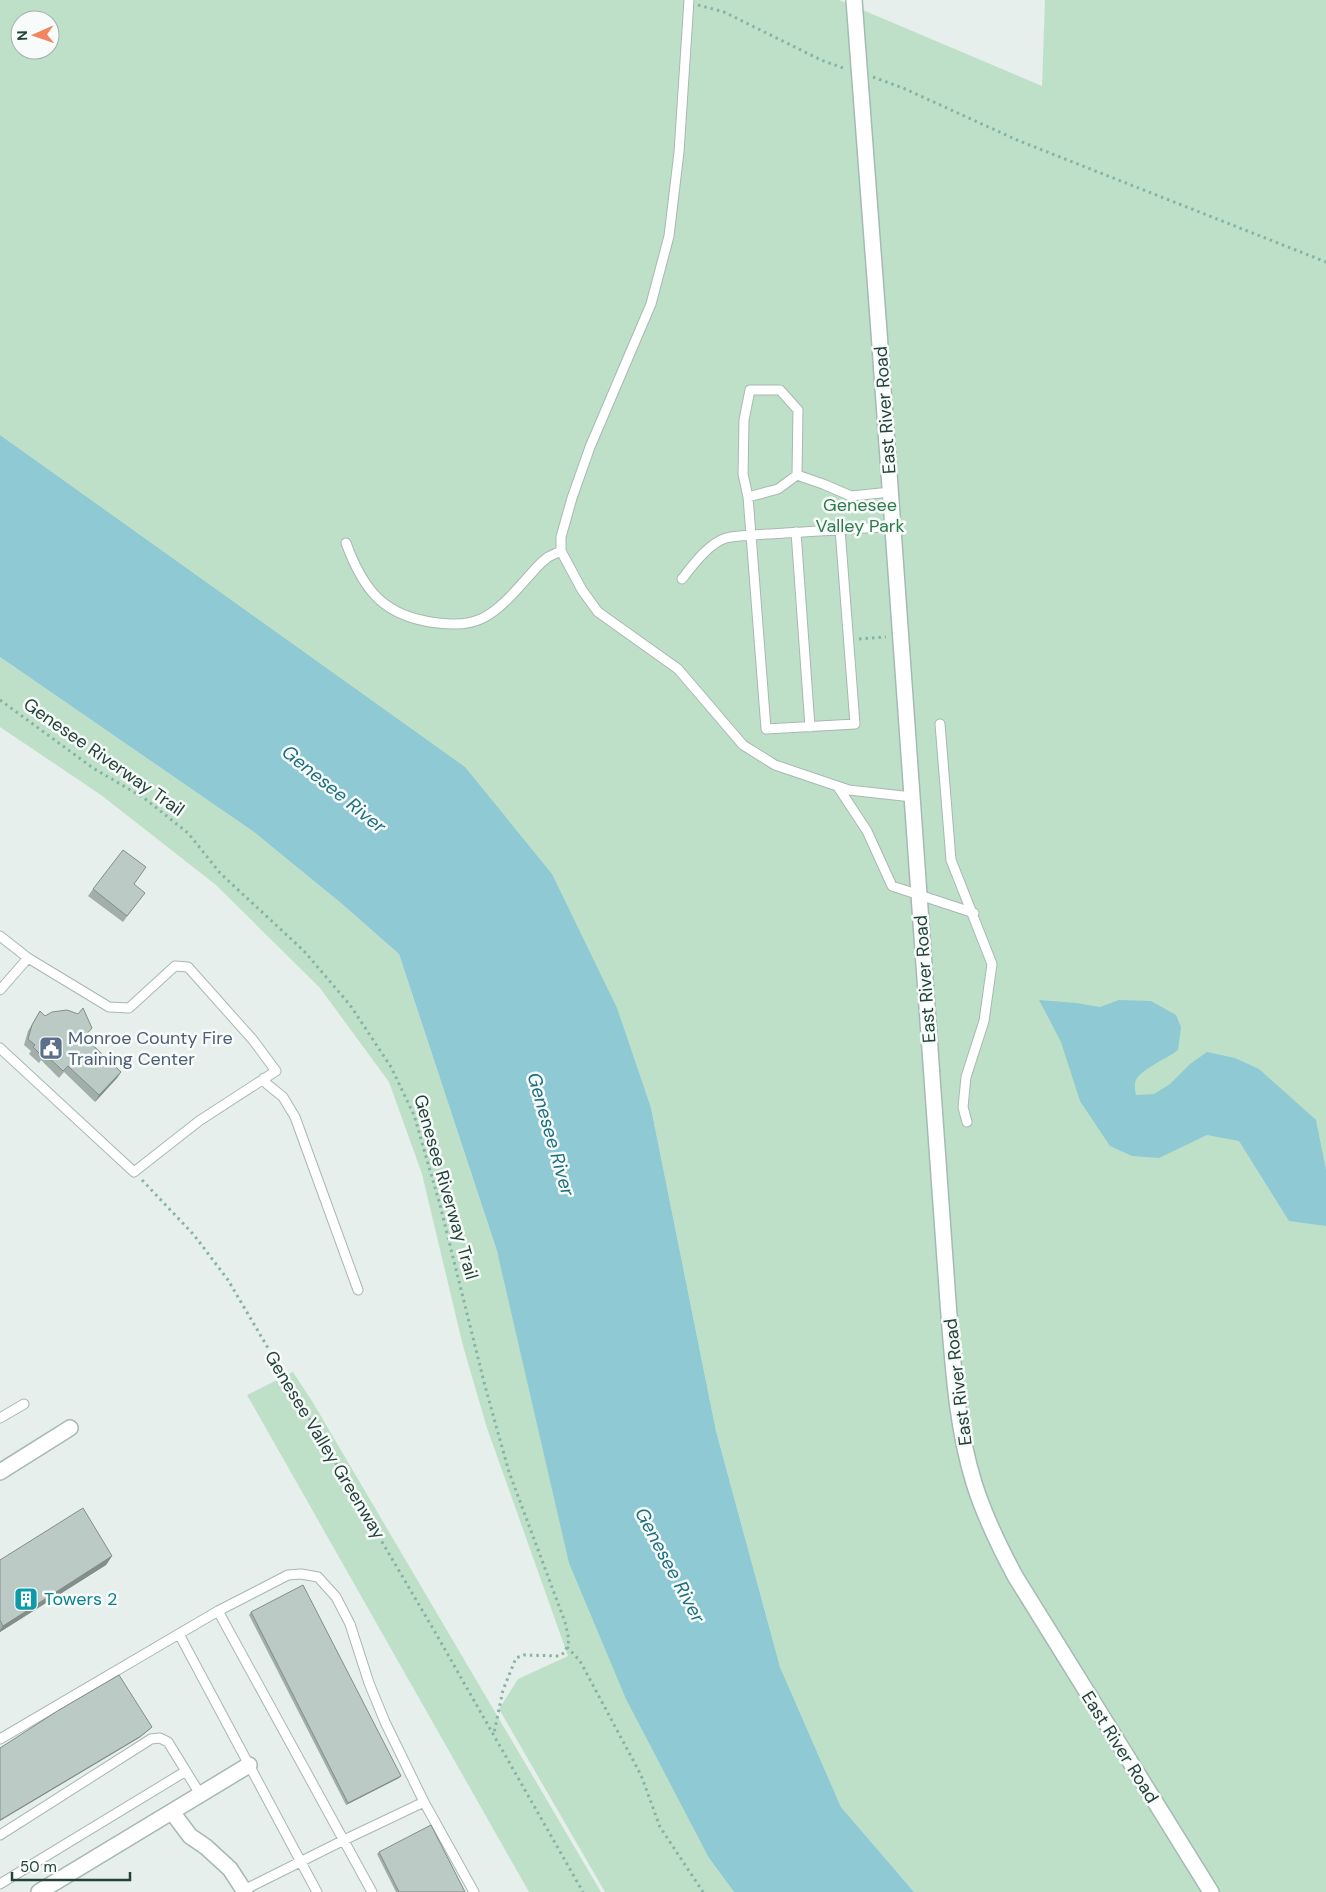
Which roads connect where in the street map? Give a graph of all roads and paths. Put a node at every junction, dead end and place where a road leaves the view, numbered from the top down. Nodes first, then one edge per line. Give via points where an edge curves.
1 (854, 0) edge
2 (689, 2) edge
3 (859, 73) junction
4 (1326, 262) edge
5 (798, 475) junction
6 (891, 492) junction
7 (748, 497) junction
8 (893, 526) junction
9 (840, 529) junction
10 (796, 532) junction
11 (751, 535) junction
12 (346, 544) dead end
13 (561, 550) junction
14 (682, 579) dead end
15 (891, 636) dead end
16 (870, 638) dead end
17 (0, 700) edge
18 (940, 724) dead end
19 (810, 727) junction
20 (838, 787) junction
21 (912, 797) junction
22 (919, 897) junction
23 (974, 913) junction
24 (0, 936) edge
25 (28, 958) junction
26 (0, 990) edge
27 (0, 1048) edge
28 (264, 1078) junction
29 (967, 1122) dead end
30 (134, 1172) junction
31 (358, 1290) dead end
32 (24, 1404) dead end
33 (0, 1418) edge
34 (70, 1428) dead end
35 (0, 1472) edge
36 (218, 1611) junction
37 (179, 1634) junction
38 (567, 1647) junction
39 (494, 1733) junction
40 (0, 1739) edge
41 (249, 1765) junction
42 (186, 1771) junction
43 (200, 1794) junction
44 (424, 1802) junction
45 (172, 1812) junction
46 (0, 1835) edge
47 (344, 1840) junction
48 (300, 1861) junction
49 (0, 1884) edge
50 (244, 1891) edge
51 (39, 1892) edge
52 (317, 1892) edge
53 (372, 1892) edge
54 (474, 1892) edge
55 (583, 1892) edge
56 (703, 1892) edge
57 (1211, 1892) edge

1 - 3 street, East River Road
2 - 3 path via 724,12 821,60
2 - 13 lane via 679,152 669,236 651,304 577,483 561,537
3 - 4 path via 903,88 1017,140
3 - 6 street, East River Road
5 - 6 lane via 851,496
5 - 7 lane via 778,489
5 - 7 lane via 798,410 780,390 750,390 744,420 743,474
6 - 8 street, East River Road
7 - 11 lane
8 - 9 lane
8 - 21 street, East River Road
9 - 10 lane
9 - 19 lane via 855,724
10 - 11 lane
10 - 19 lane
11 - 14 lane via 720,541 699,557
11 - 19 lane via 766,729
12 - 13 lane via 358,573 383,603 404,616 446,624 468,623 491,614 541,563
13 - 20 lane via 598,612 678,669 744,745 775,765
15 - 16 path
17 - 38 path, Genesee Riverway Trail via 93,768 144,798 188,833 220,872 304,951 350,1005 391,1067 414,1115 503,1452 566,1622
18 - 23 lane via 951,860
20 - 21 lane
20 - 22 lane via 867,830 892,886
21 - 22 street, East River Road
22 - 23 lane
22 - 57 street, East River Road via 953,1357 962,1435 974,1482 997,1540 1016,1576
23 - 29 lane via 992,964 984,1021 966,1077 963,1107
24 - 25 lane
25 - 26 lane
25 - 28 lane via 110,1007 129,1008 175,966 188,967 254,1040 276,1071
27 - 30 lane
28 - 30 lane via 199,1121
28 - 31 lane via 283,1097 295,1117
30 - 39 path, Genesee Valley Greenway via 182,1222 228,1280
32 - 33 lane
34 - 35 street
36 - 37 lane
36 - 44 lane via 288,1575 318,1577 336,1597 350,1624 385,1722
36 - 47 lane
37 - 40 lane
37 - 41 lane
38 - 39 path via 559,1656 524,1655 516,1658 503,1690
38 - 56 path via 580,1661 641,1775 660,1827
39 - 55 path, Genesee Valley Greenway
41 - 43 street
41 - 48 lane
42 - 43 lane
42 - 46 lane via 168,1742 160,1738 151,1739
42 - 49 lane
43 - 45 street
44 - 47 lane
44 - 54 lane
45 - 50 street via 190,1836 226,1866
45 - 51 street
47 - 48 lane
47 - 53 lane
48 - 50 lane
48 - 52 lane

